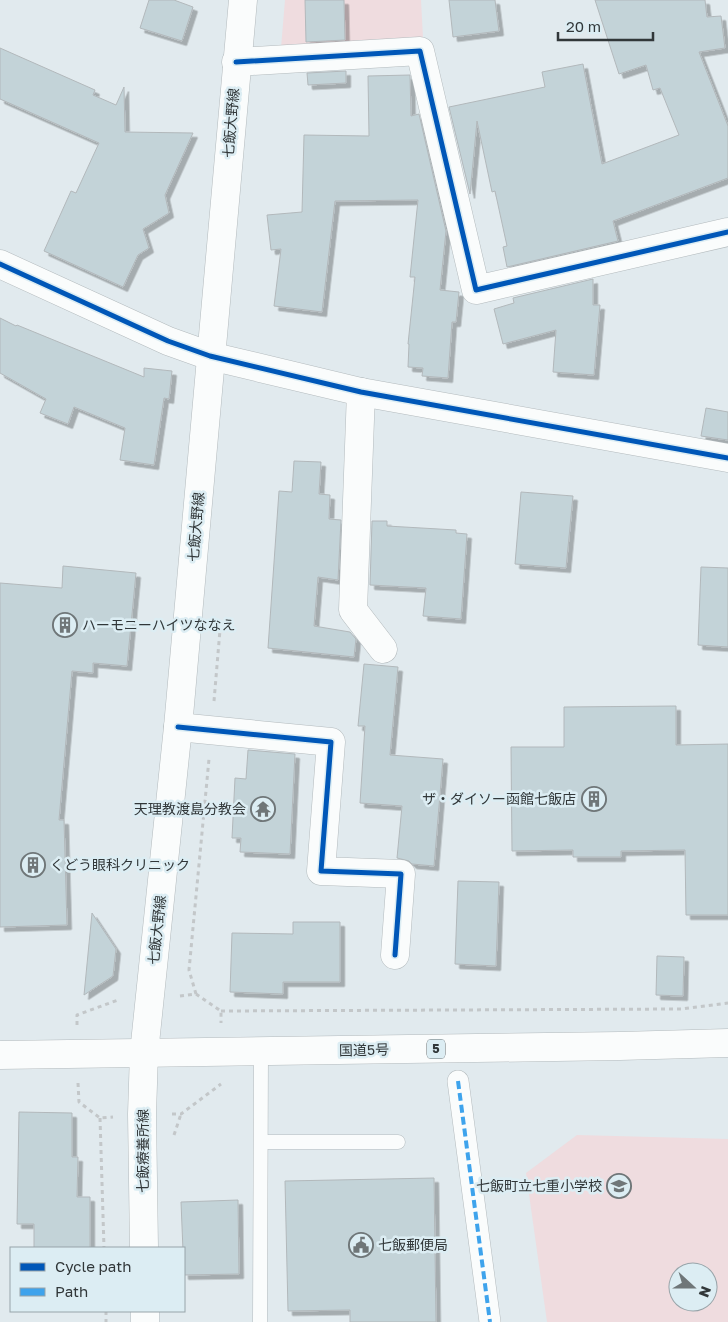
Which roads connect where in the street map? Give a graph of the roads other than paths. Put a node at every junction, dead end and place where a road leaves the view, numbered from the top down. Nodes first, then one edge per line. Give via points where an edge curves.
1 (243, 0) edge
2 (236, 62) junction
3 (728, 232) edge
4 (0, 264) edge
5 (210, 356) junction
6 (361, 392) junction
7 (728, 458) edge
8 (383, 649) dead end
9 (178, 727) junction
10 (395, 955) dead end
11 (728, 1044) edge
12 (261, 1051) junction
13 (144, 1053) junction
14 (0, 1055) edge
15 (458, 1081) dead end
16 (262, 1142) junction
17 (398, 1142) dead end
18 (144, 1247) edge
19 (260, 1322) edge
20 (490, 1322) edge

1 - 2 main road, 七飯大野線
2 - 3 main road via 420,51 476,290
2 - 5 main road, 七飯大野線
4 - 5 main road via 168,341
5 - 6 main road
5 - 9 main road, 七飯大野線
6 - 7 main road
6 - 8 main road via 353,610
9 - 10 main road via 331,742 321,871 401,874
9 - 13 main road, 七飯大野線
11 - 12 main road, 国道5号 / 5
12 - 13 main road, 国道5号 / 5
12 - 16 lane
13 - 14 main road, 国道5号 / 5
13 - 18 main road, 七飯療養所線
15 - 20 street
16 - 17 lane
16 - 19 lane

